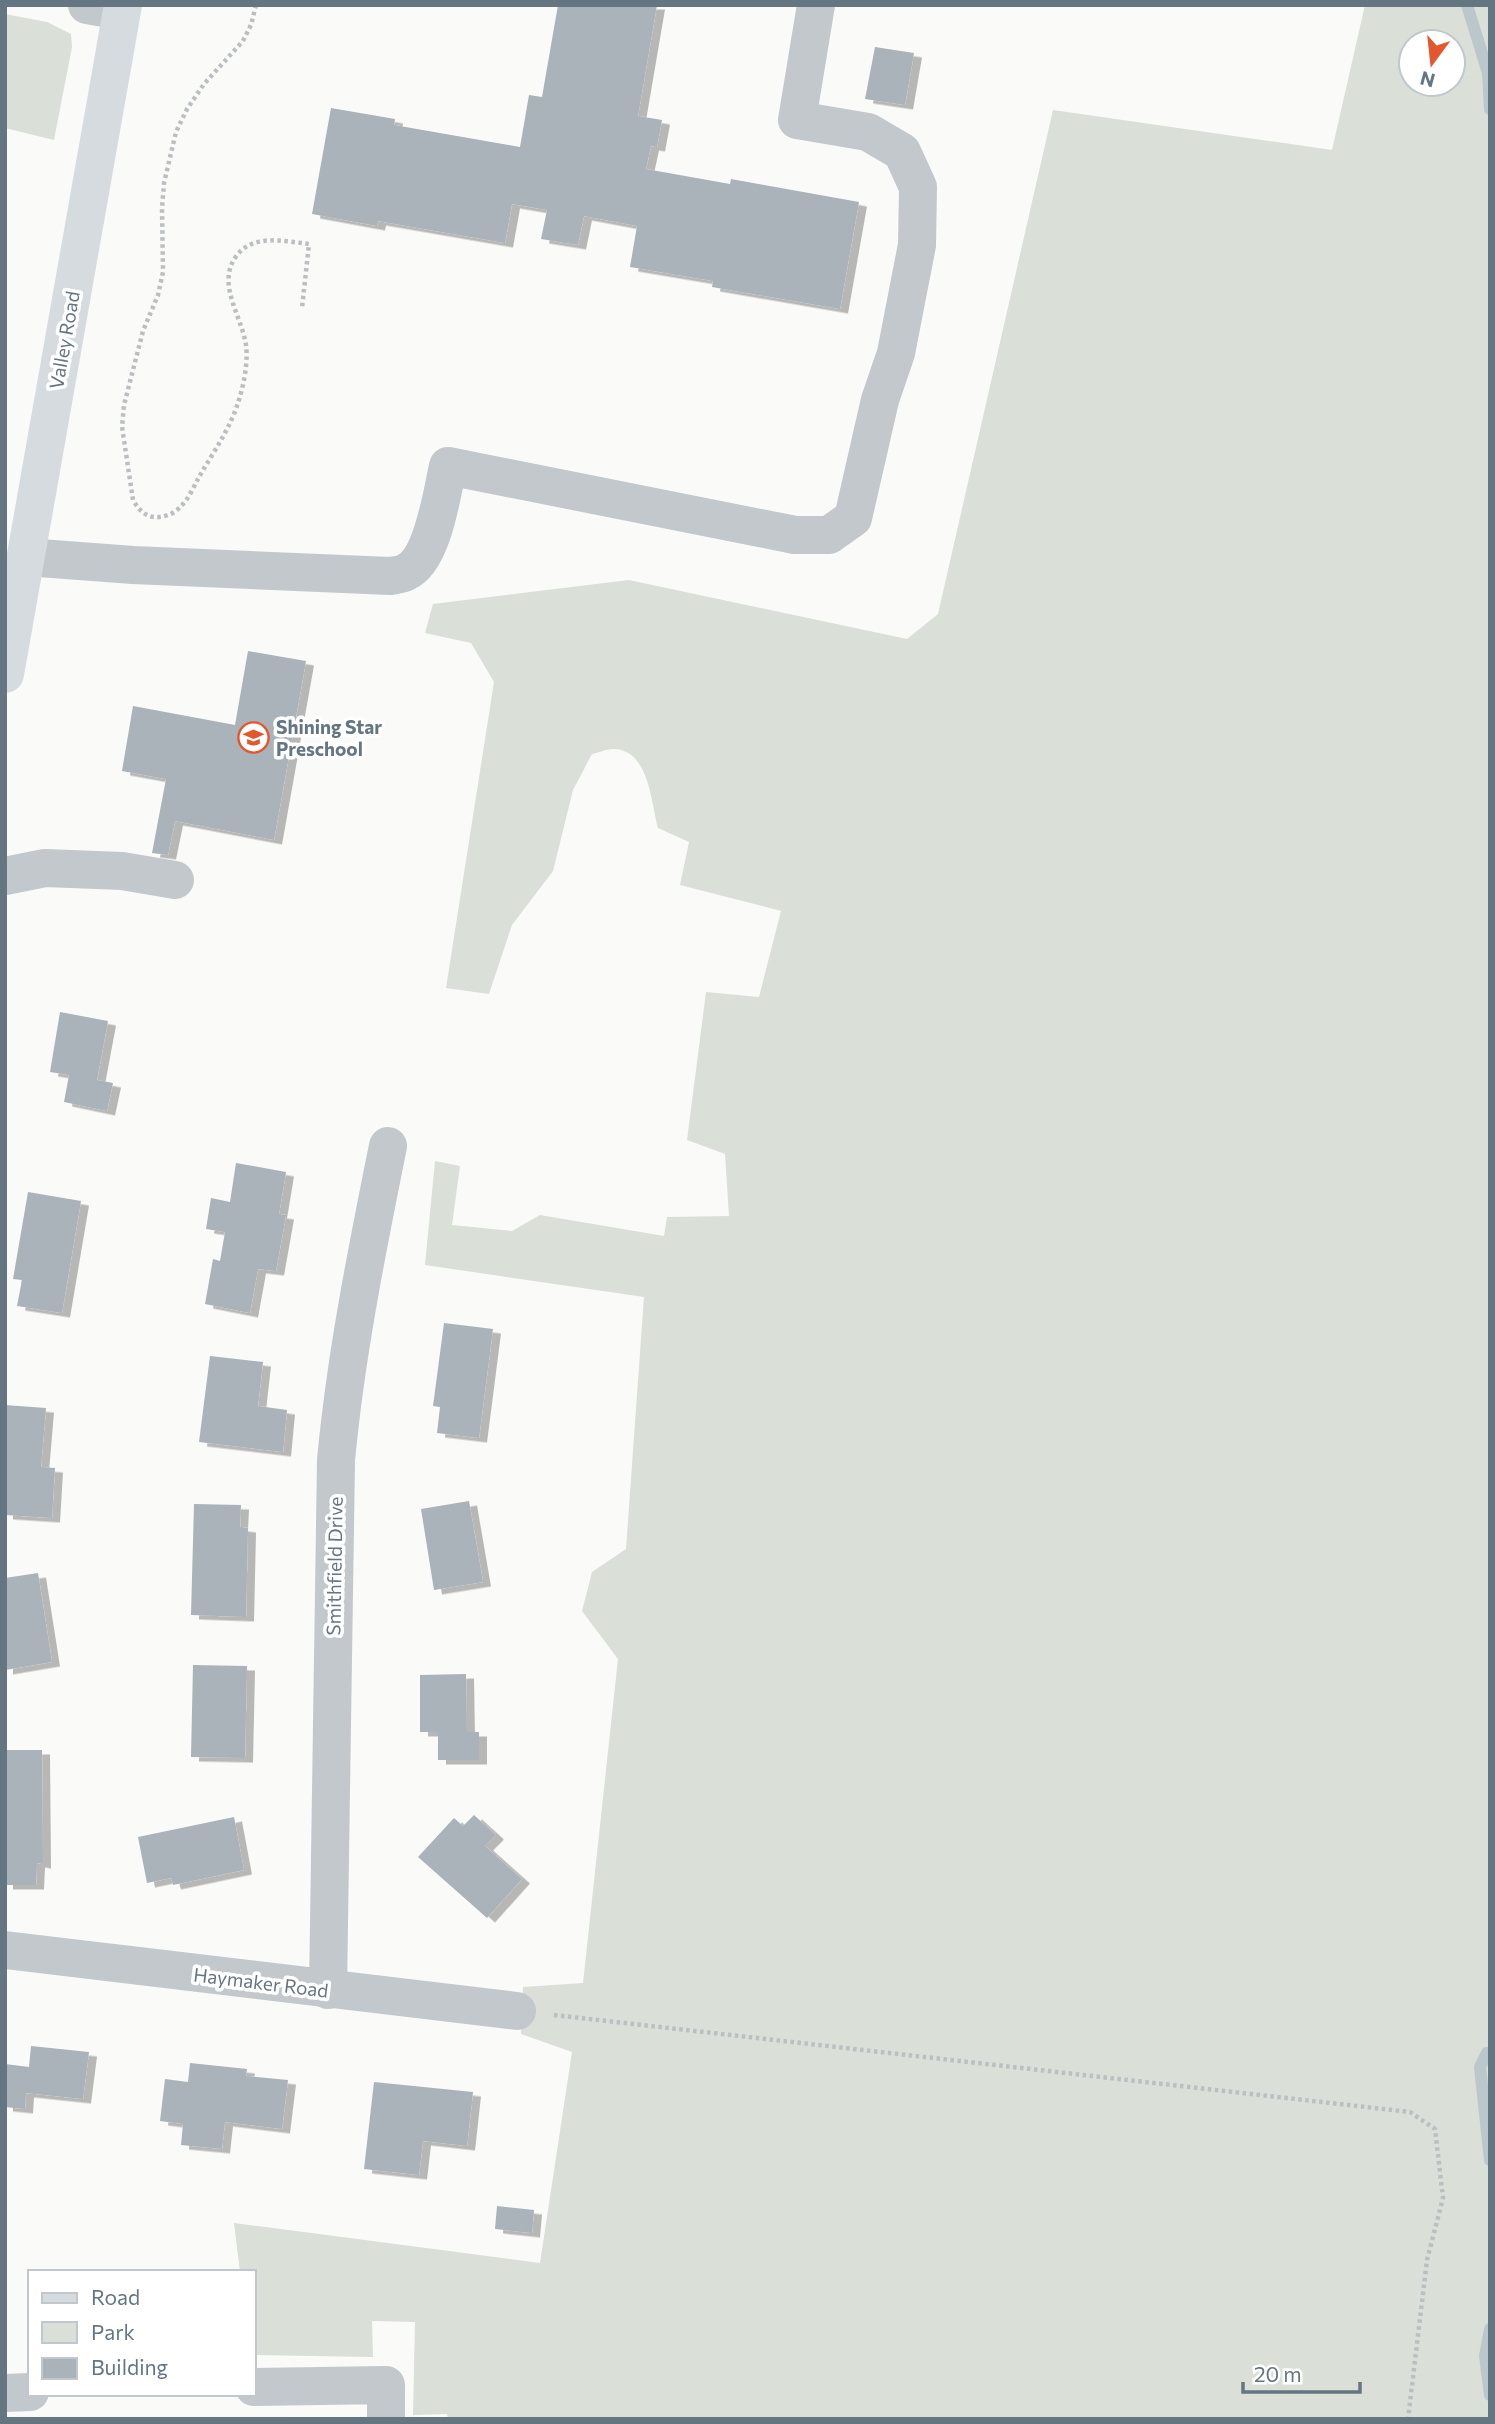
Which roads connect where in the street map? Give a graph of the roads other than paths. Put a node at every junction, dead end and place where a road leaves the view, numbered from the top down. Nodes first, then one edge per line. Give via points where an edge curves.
1 (816, 5) edge
2 (110, 7) edge
3 (17, 580) edge
4 (5, 674) edge
5 (5, 876) edge
6 (175, 880) dead end
7 (388, 1146) dead end
8 (5, 1950) edge
9 (328, 1990) junction
10 (517, 2011) road end
11 (256, 2388) edge
12 (28, 2392) edge
13 (5, 2393) edge
14 (5, 2402) edge
15 (18, 2419) edge
16 (386, 2419) edge

1 - 3 street via 797,120 869,132 902,152 918,187 917,245 896,353 853,518 829,535 795,535 448,466 433,534 408,572 390,576 133,565
2 - 3 main road, Valley Road
3 - 4 main road, Valley Road
5 - 6 street via 45,869 122,871
7 - 9 street, Smithfield Drive via 341,1408 336,1460
8 - 9 street, Haymaker Road
9 - 10 street, Haymaker Road
11 - 16 street via 386,2385
12 - 13 street
14 - 15 street via 12,2405

